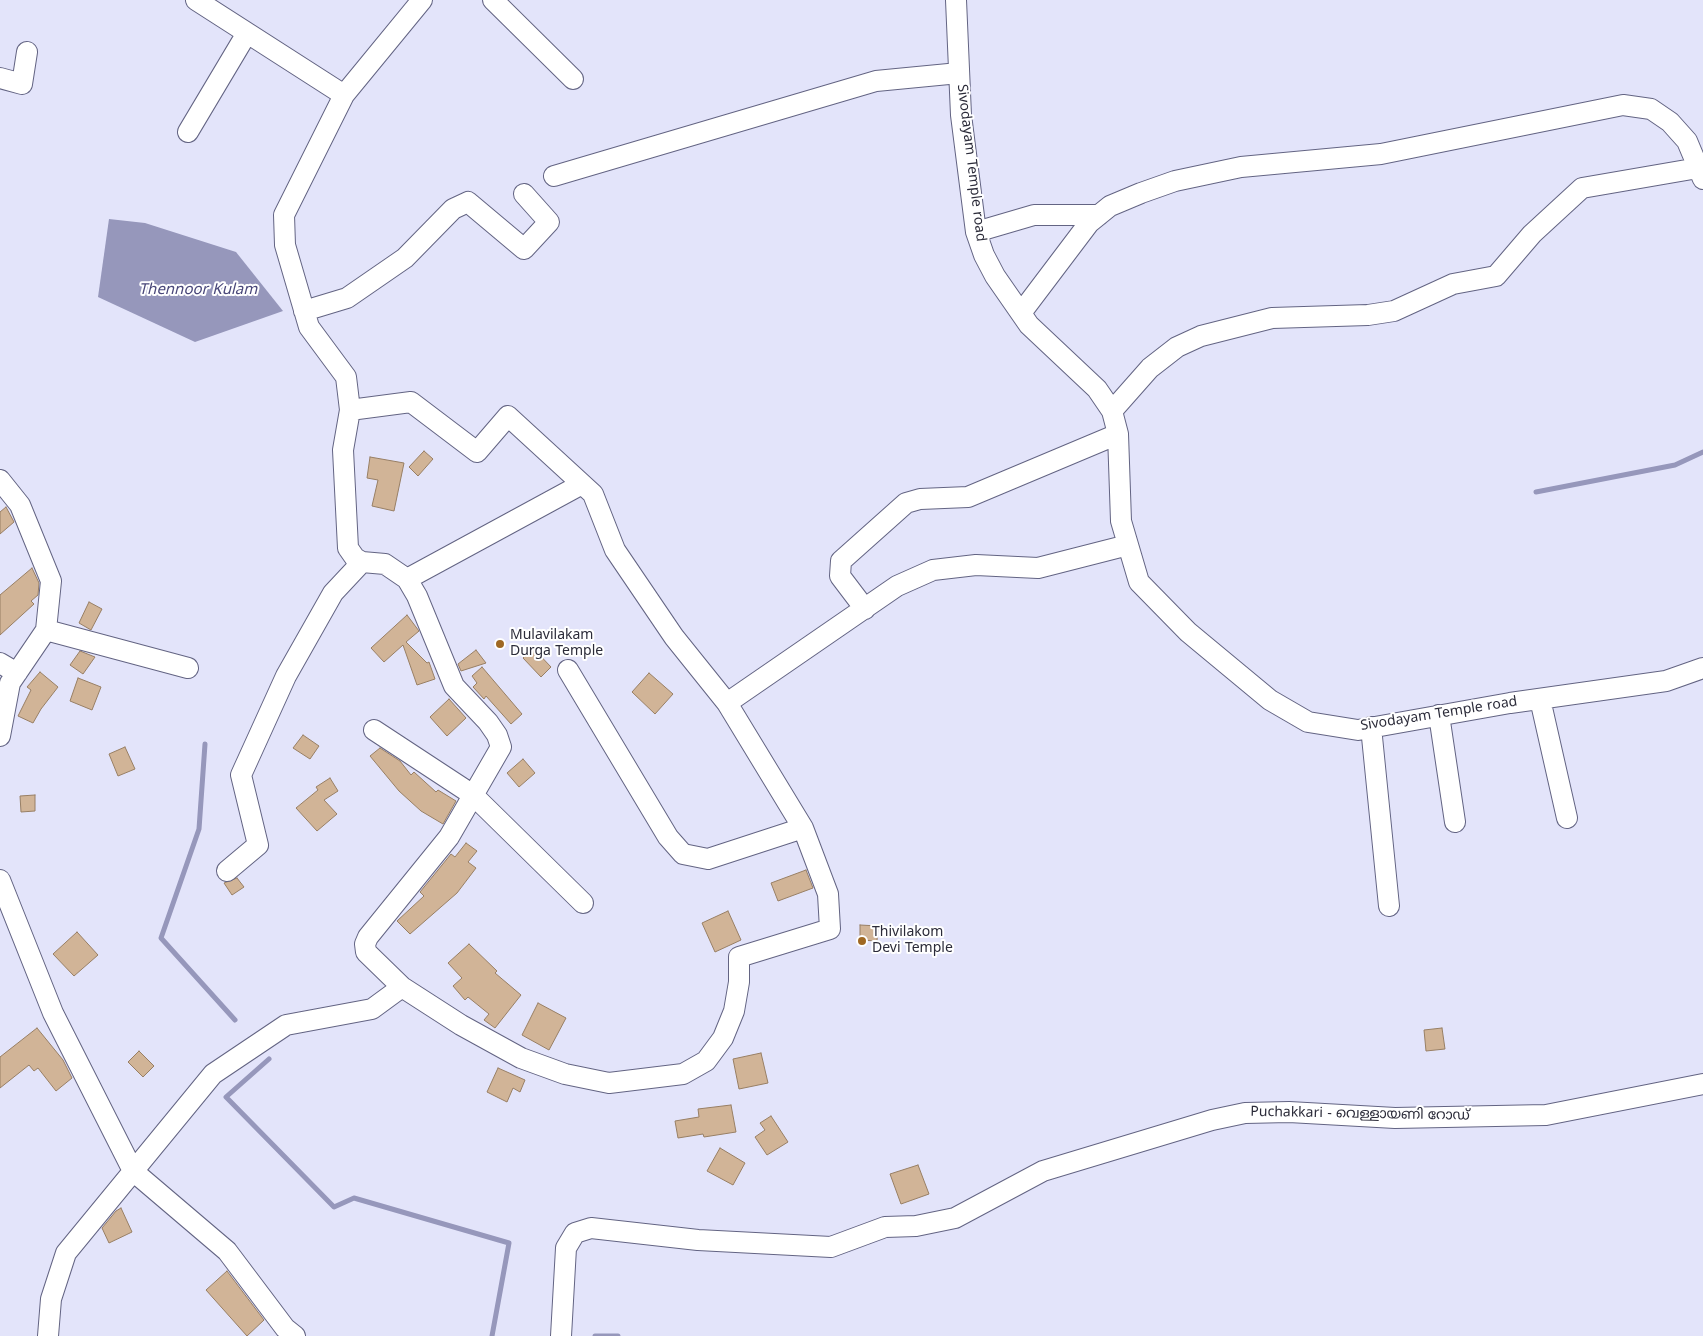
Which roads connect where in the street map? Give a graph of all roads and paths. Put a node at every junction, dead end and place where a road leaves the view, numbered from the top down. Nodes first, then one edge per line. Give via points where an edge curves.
1 (196, 0) edge
2 (422, 0) edge
3 (492, 0) edge
4 (956, 0) edge
5 (247, 33) junction
6 (27, 52) dead end
7 (959, 73) junction
8 (0, 78) edge
9 (573, 79) dead end
10 (344, 95) junction
11 (188, 132) dead end
12 (1701, 173) edge
13 (554, 176) dead end
14 (524, 194) dead end
15 (1099, 215) junction
16 (976, 232) junction
17 (304, 312) junction
18 (1021, 314) junction
19 (350, 410) junction
20 (1112, 411) junction
21 (1118, 434) junction
22 (0, 480) edge
23 (582, 484) junction
24 (1128, 545) junction
25 (362, 562) junction
26 (407, 580) junction
27 (865, 609) junction
28 (46, 630) junction
29 (8, 668) edge
30 (188, 668) dead end
31 (1703, 668) edge
32 (568, 670) dead end
33 (1540, 699) junction
34 (726, 703) junction
35 (1439, 715) junction
36 (1371, 727) junction
37 (374, 730) dead end
38 (0, 736) edge
39 (473, 795) junction
40 (1567, 818) dead end
41 (1455, 822) dead end
42 (803, 828) junction
43 (227, 871) dead end
44 (0, 880) edge
45 (583, 903) dead end
46 (1389, 906) dead end
47 (402, 987) junction
48 (1703, 1084) edge
49 (133, 1171) junction
50 (48, 1336) edge
51 (295, 1336) edge
52 (561, 1336) edge

1 - 5 street
2 - 10 street
3 - 9 street
4 - 7 street, Sivodayam Temple road
5 - 10 street
5 - 11 street
6 - 8 street via 22,84
7 - 13 street via 876,81
7 - 16 street, Sivodayam Temple road
10 - 17 street via 284,215 285,245
12 - 15 street via 1687,140 1670,122 1651,109 1623,106 1381,154 1241,167 1176,181 1110,206
12 - 20 street via 1582,188 1532,234 1496,276 1453,284 1394,311 1368,315 1272,318 1201,336 1177,346 1150,368
14 - 17 street via 549,222 524,250 468,202 453,209 405,258 347,298
15 - 16 street via 1034,215
15 - 18 street via 1089,222
16 - 18 street, Sivodayam Temple road via 995,276
17 - 19 street via 309,327 346,377
18 - 20 street, Sivodayam Temple road via 1029,326 1097,388
19 - 23 street via 411,402 477,452 508,416
19 - 25 street via 343,450 348,548 354,558
20 - 21 street, Sivodayam Temple road
21 - 24 street, Sivodayam Temple road via 1121,521
21 - 27 street via 968,497 920,499 906,503 842,561 840,576
22 - 28 street via 20,505 51,581
23 - 26 street
23 - 34 street via 593,494 615,550 674,637
24 - 27 street via 1038,568 976,565 933,570 898,586
24 - 36 street, Sivodayam Temple road via 1139,582 1188,632 1270,700 1308,722 1358,730
25 - 26 street via 385,564
25 - 43 street via 333,593 286,676 241,775 258,845
26 - 39 street via 454,686 488,722 501,747
27 - 34 street
28 - 29 street
28 - 30 street
29 - 38 street via 10,683
31 - 33 street, Sivodayam Temple road via 1666,681
32 - 42 street via 668,838 683,854 708,859
33 - 35 street, Sivodayam Temple road
33 - 40 street
34 - 42 street
35 - 36 street, Sivodayam Temple road
35 - 41 street
36 - 46 street
37 - 39 street
39 - 45 street
39 - 47 street via 449,837 365,944 366,952
42 - 47 street via 828,894 830,928 739,957 734,1011 723,1038 706,1061 683,1074 609,1083 565,1074 521,1058
44 - 49 street via 53,1013
47 - 49 street via 372,1009 286,1025 213,1074
48 - 52 street, Puchakkari - വെള്ളായണി റോഡ് via 1546,1115 1395,1118 1245,1113 1043,1171 955,1218 916,1226 886,1227 831,1247 698,1240 590,1228 575,1232 566,1248
49 - 50 street via 66,1253 52,1299
49 - 51 street via 227,1251 285,1328

